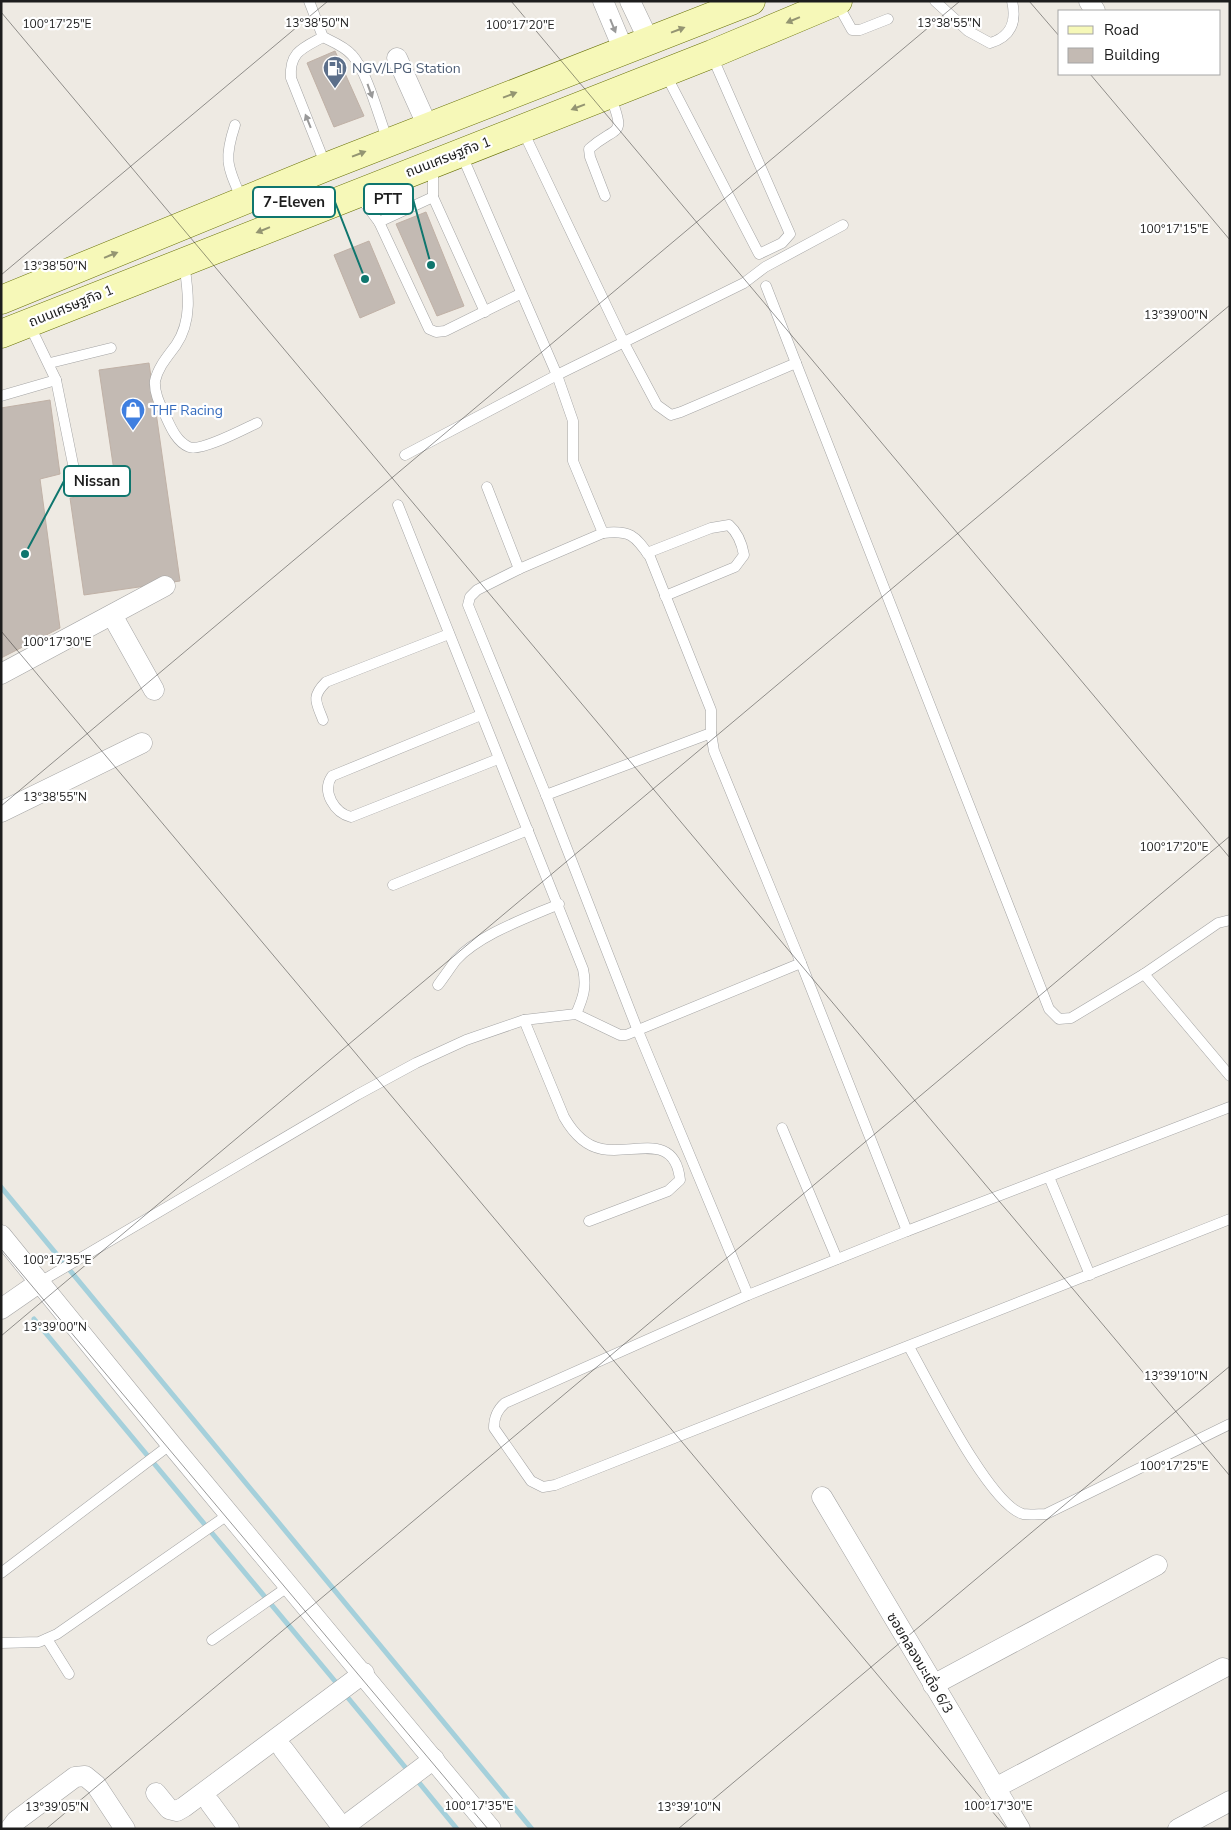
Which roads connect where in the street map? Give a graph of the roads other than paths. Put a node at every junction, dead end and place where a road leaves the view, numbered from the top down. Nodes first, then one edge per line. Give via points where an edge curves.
1 (309, 1) edge
2 (603, 1) edge
3 (630, 1) edge
4 (751, 1) edge
5 (936, 1) edge
6 (1012, 1) edge
7 (837, 2) edge
8 (888, 20) dead end
9 (323, 37) junction
10 (649, 41) junction
11 (624, 51) junction
12 (712, 54) junction
13 (397, 58) dead end
14 (665, 72) junction
15 (610, 94) junction
16 (235, 125) dead end
17 (428, 127) junction
18 (521, 128) junction
19 (388, 142) junction
20 (460, 152) junction
21 (433, 162) junction
22 (326, 166) junction
23 (357, 193) junction
24 (606, 196) dead end
25 (433, 197) junction
26 (242, 201) junction
27 (379, 222) junction
28 (843, 224) dead end
29 (759, 254) junction
30 (183, 262) junction
31 (765, 266) junction
32 (766, 286) dead end
33 (520, 294) junction
34 (1, 300) edge
35 (486, 312) junction
36 (29, 323) junction
37 (1, 334) edge
38 (624, 343) junction
39 (111, 348) dead end
40 (796, 362) junction
41 (50, 364) junction
42 (557, 375) junction
43 (56, 380) junction
44 (1, 396) edge
45 (257, 423) dead end
46 (405, 456) dead end
47 (487, 487) dead end
48 (78, 489) dead end
49 (398, 505) dead end
50 (603, 533) junction
51 (647, 553) junction
52 (519, 569) junction
53 (166, 586) dead end
54 (665, 596) junction
55 (112, 615) junction
56 (449, 634) junction
57 (1, 674) edge
58 (154, 690) dead end
59 (481, 715) junction
60 (323, 720) dead end
61 (711, 733) junction
62 (142, 743) dead end
63 (498, 759) junction
64 (546, 795) junction
65 (1, 812) edge
66 (528, 830) junction
67 (393, 885) dead end
68 (559, 904) junction
69 (1230, 920) edge
70 (801, 963) junction
71 (1144, 974) junction
72 (438, 985) dead end
73 (576, 1014) junction
74 (524, 1020) junction
75 (638, 1031) junction
76 (1230, 1076) edge
77 (1230, 1107) edge
78 (782, 1128) dead end
79 (1049, 1177) junction
80 (1230, 1219) edge
81 (589, 1221) dead end
82 (907, 1231) junction
83 (1, 1235) edge
84 (837, 1259) junction
85 (1090, 1275) junction
86 (40, 1282) junction
87 (748, 1294) junction
88 (1, 1308) edge
89 (909, 1347) junction
90 (1230, 1424) edge
91 (171, 1444) junction
92 (822, 1497) dead end
93 (229, 1514) junction
94 (1157, 1565) dead end
95 (1, 1573) edge
96 (289, 1586) junction
97 (47, 1639) junction
98 (212, 1640) dead end
99 (1, 1643) edge
100 (1223, 1668) dead end
101 (364, 1673) junction
102 (68, 1674) dead end
103 (934, 1685) junction
104 (283, 1749) dead end
105 (434, 1759) junction
106 (995, 1788) junction
107 (156, 1793) dead end
108 (1230, 1801) edge
109 (210, 1803) dead end
110 (341, 1828) edge
111 (10, 1829) edge
112 (125, 1829) edge
113 (229, 1829) edge
114 (491, 1829) edge
115 (1020, 1829) edge
116 (1178, 1829) edge

1 - 9 lane
2 -> 11 street
3 - 10 street
10 -> 4 main road
5 - 6 lane via 968,31 990,43 1002,40 1012,28
7 - 8 lane via 852,30
7 -> 12 main road, ถนนเศรษฐกิจ 1
9 -> 19 lane via 342,45 361,67
22 -> 9 lane via 291,78 290,66 302,48
10 - 11 main road
17 -> 11 main road
12 - 14 main road, ถนนเศรษฐกิจ 1
12 - 29 lane via 790,234 782,243
13 - 17 street
14 - 15 main road, ถนนเศรษฐกิจ 1
14 - 29 lane
15 -> 18 main road, ถนนเศรษฐกิจ 1
15 - 24 lane via 620,120 619,126 614,133 589,149
16 - 26 lane via 227,159
17 - 19 main road
18 - 20 main road, ถนนเศรษฐกิจ 1
18 - 38 lane
22 -> 19 main road
20 - 21 main road, ถนนเศรษฐกิจ 1
20 - 33 lane
21 - 23 main road, ถนนเศรษฐกิจ 1
21 - 25 lane
22 - 26 main road
23 - 27 lane
23 -> 30 main road, ถนนเศรษฐกิจ 1
25 - 27 lane
25 - 35 lane
34 -> 26 main road
27 - 35 lane via 429,329 436,332 445,330
28 - 31 lane
29 - 31 lane
30 - 36 main road, ถนนเศรษฐกิจ 1
30 - 45 lane via 189,294 183,332 158,371 155,383 157,398 172,431 190,448 201,447
31 - 38 lane via 744,283
32 - 40 lane
33 - 35 lane
33 - 42 lane
36 - 37 main road, ถนนเศรษฐกิจ 1
36 - 41 lane
38 - 40 lane via 657,405 671,415
38 - 42 lane
39 - 41 lane
40 - 71 lane via 1049,1009 1059,1019 1071,1018
41 - 43 lane
42 - 46 lane
42 - 50 lane via 573,421 573,461
43 - 44 lane
43 - 48 lane
47 - 52 lane
49 - 56 lane
50 - 51 lane via 627,532
50 - 52 lane
51 - 54 lane
51 - 54 lane via 711,528 728,525 734,529 743,547 744,555 735,567
52 - 64 lane via 477,590 468,605
53 - 55 street
54 - 61 lane via 711,710
55 - 57 street
55 - 58 street
56 - 59 lane
56 - 60 lane via 326,682 318,690 316,700
59 - 63 lane
59 - 63 lane via 332,776 328,781 328,791 334,806 342,815 351,818
61 - 64 lane
61 - 70 lane via 714,751
62 - 65 street
63 - 66 lane
64 - 75 lane
66 - 67 lane
66 - 68 lane
68 - 72 lane via 504,928 476,946 457,959
68 - 73 lane via 586,983
69 - 71 lane via 1218,924
70 - 75 lane
70 - 82 lane
71 - 76 lane
73 - 74 lane
73 - 75 lane via 620,1035
74 - 81 lane via 570,1128 585,1142 601,1149 663,1150 673,1158 679,1171 680,1180 668,1191
74 - 86 lane via 466,1040 379,1082
75 - 87 lane
77 - 79 lane
78 - 84 lane
79 - 82 lane
79 - 85 lane
80 - 85 lane
82 - 84 lane
83 - 86 street
84 - 87 lane
85 - 89 lane
86 - 88 street
86 - 91 street
87 - 89 lane via 506,1402 499,1408 494,1428 531,1481 543,1487 554,1486
89 - 90 lane via 975,1464 1007,1502 1022,1514 1046,1514
91 - 93 street
91 - 95 lane
92 - 103 street, ซอยคลองมะเดื่อ 6/3
93 - 96 street
93 - 97 lane
94 - 103 street
96 - 98 lane
96 - 101 street
97 - 99 lane
97 - 102 lane
100 - 106 street
101 - 105 street
101 - 107 street via 184,1807 169,1809
103 - 106 street, ซอยคลองมะเดื่อ 6/3
104 - 110 street
105 - 110 street
105 - 114 street
106 - 115 street, ซอยคลองมะเดื่อ 6/3
108 - 116 street
109 - 113 street
111 - 112 street via 75,1777 85,1776 96,1785

